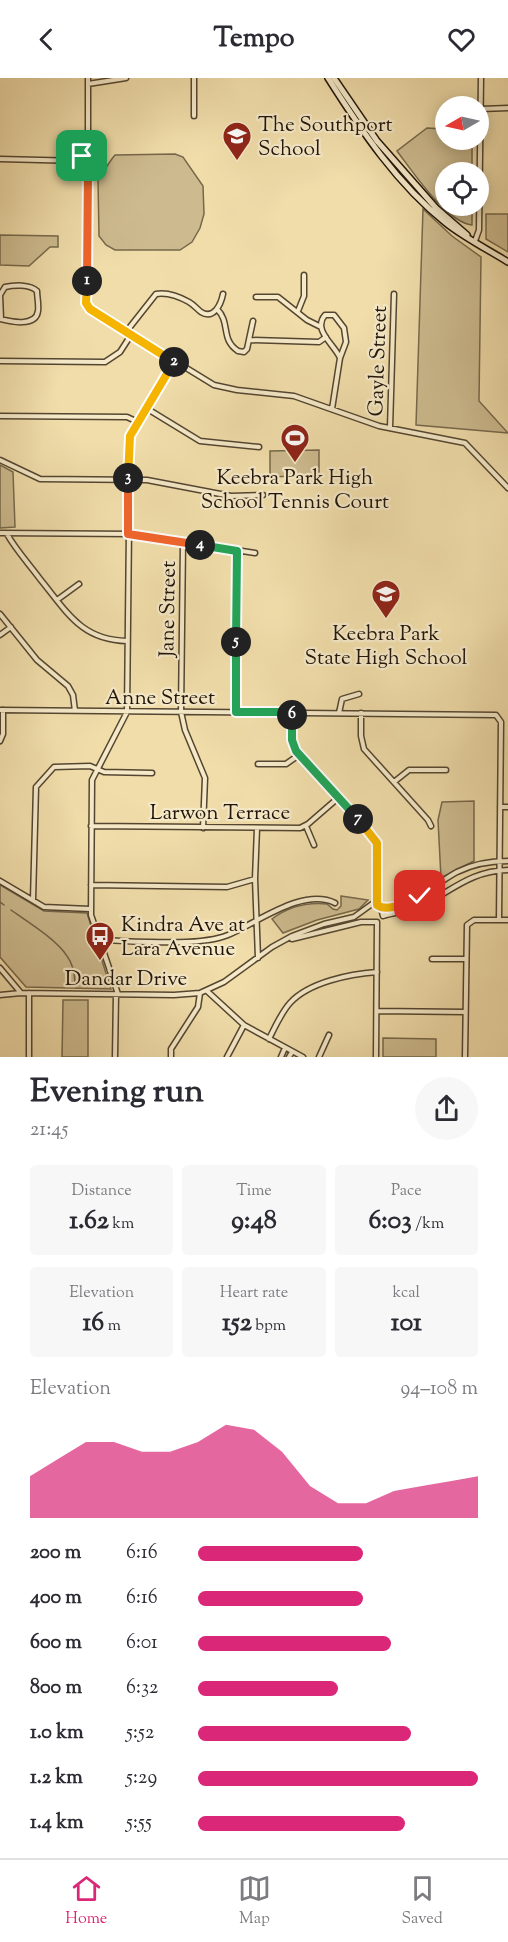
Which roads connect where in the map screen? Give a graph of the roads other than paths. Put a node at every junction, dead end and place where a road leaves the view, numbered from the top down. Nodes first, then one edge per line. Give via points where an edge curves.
1 (88, 78) edge
2 (126, 78) edge
3 (194, 78) edge
4 (328, 78) edge
5 (334, 78) edge
6 (481, 78) edge
7 (88, 84) junction
8 (481, 96) edge
9 (489, 108) edge
10 (508, 108) edge
11 (194, 116) dead end
12 (480, 150) edge
13 (88, 153) junction
14 (0, 159) edge
15 (81, 161) junction
16 (88, 169) junction
17 (473, 240) junction
18 (508, 262) edge
19 (304, 275) dead end
20 (223, 294) dead end
21 (394, 294) dead end
22 (256, 297) dead end
23 (217, 309) junction
24 (298, 312) junction
25 (1, 319) edge
26 (253, 321) dead end
27 (321, 327) junction
28 (126, 332) junction
29 (130, 334) junction
30 (326, 338) junction
31 (250, 340) junction
32 (340, 358) junction
33 (175, 361) junction
34 (0, 362) edge
35 (146, 408) junction
36 (332, 409) junction
37 (0, 416) edge
38 (138, 422) junction
39 (390, 429) junction
40 (258, 447) dead end
41 (0, 460) edge
42 (128, 479) junction
43 (508, 488) edge
44 (263, 495) dead end
45 (0, 533) edge
46 (7, 533) junction
47 (128, 534) junction
48 (183, 542) junction
49 (237, 551) junction
50 (255, 553) dead end
51 (79, 584) dead end
52 (57, 600) junction
53 (0, 614) edge
54 (11, 627) junction
55 (0, 635) edge
56 (127, 641) junction
57 (359, 694) dead end
58 (1, 710) edge
59 (75, 711) junction
60 (127, 712) junction
61 (181, 712) junction
62 (236, 712) junction
63 (292, 712) junction
64 (339, 713) junction
65 (361, 713) junction
66 (0, 741) edge
67 (299, 755) junction
68 (258, 764) dead end
69 (96, 769) junction
70 (446, 770) dead end
71 (152, 773) dead end
72 (394, 782) junction
73 (338, 798) junction
74 (500, 807) junction
75 (508, 807) edge
76 (91, 826) junction
77 (306, 826) junction
78 (431, 826) dead end
79 (202, 828) junction
80 (257, 828) junction
81 (314, 845) dead end
82 (500, 861) junction
83 (508, 861) edge
84 (508, 870) edge
85 (500, 871) junction
86 (255, 879) junction
87 (0, 881) edge
88 (91, 885) junction
89 (33, 900) junction
90 (335, 903) dead end
91 (379, 906) junction
92 (90, 909) junction
93 (365, 911) junction
94 (383, 916) junction
95 (257, 920) junction
96 (499, 920) junction
97 (508, 920) edge
98 (369, 922) junction
99 (377, 922) junction
100 (289, 939) junction
101 (100, 940) junction
102 (258, 958) junction
103 (432, 959) dead end
104 (466, 959) junction
105 (0, 968) edge
106 (377, 972) junction
107 (207, 991) junction
108 (21, 993) junction
109 (29, 993) junction
110 (200, 993) junction
111 (117, 994) junction
112 (0, 995) edge
113 (377, 1011) junction
114 (465, 1012) junction
115 (244, 1025) junction
116 (329, 1035) dead end
117 (269, 1039) junction
118 (285, 1048) junction
119 (292, 1052) junction
120 (29, 1057) edge
121 (115, 1057) edge
122 (171, 1057) edge
123 (227, 1057) edge
124 (281, 1057) edge
125 (289, 1057) edge
126 (303, 1057) edge
127 (319, 1057) edge
128 (376, 1057) edge
129 (465, 1057) edge

1 - 7 street
2 - 7 street
3 - 11 street
4 - 17 main road via 404,182 430,210
5 - 17 main road via 377,141 436,208
6 - 8 street
7 - 13 street
9 - 10 street
12 - 17 street via 479,230
13 - 15 street
13 - 16 street via 95,154 98,160 95,167
14 - 15 street
15 - 16 street
16 - 28 street via 86,303
17 - 18 main road
19 - 24 street via 304,296
20 - 23 street
21 - 39 street, Gayle Street
22 - 24 street via 278,297
23 - 28 street via 204,313 169,294 156,294
23 - 31 street via 224,318 227,339 233,348 244,352
24 - 27 street
25 - 25 street via 10,322 36,318 37,291 5,287 0,295
26 - 31 street
27 - 30 street
27 - 32 street via 325,315 334,315 341,322 346,342
28 - 29 street
29 - 33 street
29 - 34 street via 120,352 105,362
30 - 31 street via 320,342
30 - 32 street
32 - 36 street
33 - 35 street
33 - 36 street via 219,387 294,396
35 - 38 street
35 - 40 street via 200,441
36 - 39 street
37 - 38 street via 127,417
38 - 42 street via 129,439
39 - 43 street via 465,443
41 - 42 street via 40,479
42 - 44 street via 231,496
42 - 47 street
45 - 46 street
46 - 47 street
46 - 52 street
47 - 48 street
47 - 56 street
48 - 49 street
48 - 61 street, Jane Street
49 - 50 street
49 - 62 street
51 - 52 street
52 - 56 street via 87,630 107,640
53 - 54 street
54 - 55 street
54 - 59 street via 37,660 68,686
56 - 60 street
57 - 64 street via 342,699
58 - 59 street, Anne Street
58 - 66 street
59 - 60 street, Anne Street
60 - 61 street, Anne Street
60 - 69 street
61 - 62 street, Anne Street
61 - 79 street, Jane Street via 205,778
62 - 63 street, Anne Street
63 - 64 street, Anne Street
63 - 67 street via 293,743
64 - 65 street, Anne Street
65 - 72 street via 363,746
65 - 74 street, Anne Street via 499,716
67 - 68 street via 286,764
67 - 73 street
69 - 71 street
69 - 76 street via 92,780
69 - 89 street via 54,767 36,787
70 - 72 street via 409,770
72 - 78 street
73 - 77 street, Larwon Terrace
73 - 91 street via 377,843
74 - 75 street
74 - 82 street
76 - 79 street, Larwon Terrace
76 - 88 street
77 - 80 street, Larwon Terrace
77 - 81 street
79 - 80 street, Larwon Terrace
80 - 86 street
82 - 83 street
82 - 85 street
82 - 91 street via 455,873 412,900 389,908
84 - 85 street
85 - 94 street via 469,878 411,910
85 - 96 street
86 - 88 street via 227,887
86 - 95 street
87 - 89 street
88 - 92 street
89 - 92 street via 47,908
90 - 95 street via 328,899 298,902
91 - 93 street via 369,905
91 - 94 street
92 - 101 street
93 - 98 street
93 - 100 street via 310,928
94 - 99 street
95 - 101 street via 212,940
95 - 102 street
96 - 97 street
96 - 104 street via 468,923
98 - 99 street
98 - 100 street
99 - 106 street
100 - 102 street
101 - 111 street
102 - 107 street
103 - 104 street
104 - 114 street
105 - 108 street
106 - 113 street
106 - 117 street via 309,988 288,1006
107 - 110 street, Dandar Drive
107 - 115 street, Dandar Drive
108 - 109 street, Dandar Drive
108 - 112 street, Dandar Drive
109 - 111 street, Dandar Drive
109 - 120 street
110 - 111 street, Dandar Drive
110 - 122 street via 199,1003 171,1049
111 - 121 street
113 - 114 street
113 - 128 street
114 - 129 street
115 - 117 street, Dandar Drive
115 - 123 street
116 - 127 street
117 - 118 street, Dandar Drive
118 - 119 street, Dandar Drive
118 - 124 street
119 - 125 street
119 - 126 street, Dandar Drive

